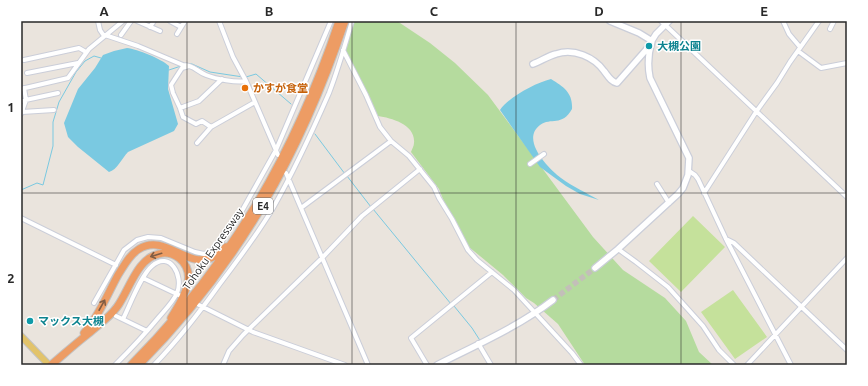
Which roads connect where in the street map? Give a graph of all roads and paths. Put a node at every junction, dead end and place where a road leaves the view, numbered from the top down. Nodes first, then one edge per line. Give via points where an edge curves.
1 (98, 21) edge
2 (123, 21) edge
3 (131, 21) edge
4 (137, 21) edge
5 (154, 21) edge
6 (170, 21) edge
7 (185, 21) edge
8 (218, 21) edge
9 (331, 21) edge
10 (339, 21) edge
11 (345, 21) edge
12 (352, 21) edge
13 (610, 21) edge
14 (782, 21) edge
15 (819, 21) edge
16 (834, 21) edge
17 (665, 22) edge
18 (150, 27) junction
19 (181, 27) junction
20 (830, 29) dead end
21 (160, 31) dead end
22 (177, 34) dead end
23 (121, 35) dead end
24 (105, 36) junction
25 (652, 41) junction
26 (800, 47) junction
27 (343, 50) junction
28 (798, 51) junction
29 (86, 52) junction
30 (24, 60) dead end
31 (78, 63) junction
32 (847, 63) edge
33 (533, 64) dead end
34 (191, 65) junction
35 (27, 73) dead end
36 (222, 79) junction
37 (246, 81) junction
38 (22, 88) edge
39 (58, 93) dead end
40 (26, 100) junction
41 (21, 101) edge
42 (255, 102) junction
43 (180, 108) junction
44 (54, 110) dead end
45 (756, 112) junction
46 (21, 114) edge
47 (211, 127) junction
48 (391, 141) junction
49 (197, 143) dead end
50 (276, 150) junction
51 (544, 154) dead end
52 (278, 155) dead end
53 (530, 164) dead end
54 (420, 169) junction
55 (689, 171) junction
56 (286, 173) dead end
57 (288, 179) junction
58 (657, 184) dead end
59 (704, 193) junction
60 (847, 198) edge
61 (669, 203) junction
62 (301, 208) junction
63 (21, 218) edge
64 (236, 237) junction
65 (726, 239) junction
66 (618, 250) junction
67 (173, 257) dead end
68 (322, 258) junction
69 (847, 258) edge
70 (170, 264) junction
71 (116, 265) junction
72 (595, 268) tunnel mouth
73 (492, 272) junction
74 (143, 278) junction
75 (179, 295) junction
76 (553, 300) tunnel mouth
77 (94, 303) dead end
78 (201, 306) junction
79 (802, 307) junction
80 (535, 313) junction
81 (116, 316) dead end
82 (123, 319) junction
83 (248, 330) junction
84 (147, 331) junction
85 (162, 333) junction
86 (21, 336) edge
87 (776, 336) junction
88 (478, 343) junction
89 (847, 350) edge
90 (49, 364) edge
91 (115, 365) edge
92 (131, 365) edge
93 (139, 365) edge
94 (154, 365) edge
95 (223, 365) edge
96 (345, 365) edge
97 (368, 365) edge
98 (427, 365) edge
99 (439, 365) edge
100 (491, 365) edge
101 (581, 365) edge
102 (734, 365) edge
103 (748, 365) edge
104 (791, 365) edge

1 - 24 street
2 - 24 street
3 - 23 street
4 - 18 street
5 - 18 street
6 - 19 street
7 - 19 street
8 - 37 street
9 - 50 street
10 - 64 highway, Tohoku Expressway / E4 via 291,142 265,192
11 - 93 highway, Tohoku Expressway / E4 via 325,78 304,126 264,204 212,281
12 - 27 street
13 - 25 street via 639,32
14 - 26 street
15 - 26 street
16 - 20 street
17 - 25 street
17 - 45 street
18 - 21 street
19 - 22 street
24 - 29 street
24 - 34 street via 138,46 183,65
25 - 33 street via 617,83 612,82 599,64 588,56 577,53 564,52
25 - 55 street via 647,68 688,158
26 - 28 street
27 - 48 street via 380,127
27 - 57 street via 312,131
28 - 32 street via 821,68
28 - 45 street
29 - 30 street via 79,48
29 - 31 street
31 - 35 street
31 - 38 street via 68,78
34 - 36 street via 206,75
34 - 43 street via 182,68 171,84
36 - 37 street via 238,83
36 - 43 street via 199,102
37 - 42 street
38 - 40 street
39 - 40 street
40 - 41 street
40 - 46 street
42 - 47 street
42 - 50 street
43 - 47 street via 183,117 196,124 202,121
44 - 46 street
45 - 59 street
45 - 60 street
47 - 49 street
48 - 54 street
48 - 62 street
50 - 52 street
50 - 71 street via 227,235 215,248 204,254 178,247 161,238 142,238 128,246
51 - 53 street
54 - 68 street via 362,216
54 - 73 street via 434,187 468,250
55 - 59 street via 696,176
55 - 61 street via 683,188
56 - 57 street
57 - 62 street
57 - 78 street via 256,234
58 - 61 street
59 - 65 street
61 - 66 street
62 - 68 street
63 - 71 street
64 - 85 highway, Tohoku Expressway / E4 via 197,291
90 -> 64 highway via 89,326 125,263 138,249 158,245 205,260 217,255
65 - 79 street via 734,243
65 - 87 street
66 - 72 street
66 - 102 street via 668,287
67 - 70 street
68 - 83 street
68 - 97 street
69 - 79 street
70 - 74 street via 156,263
70 - 75 street via 179,276
71 - 77 street
73 - 80 street via 514,290
73 - 98 street via 412,338
74 - 75 street
74 - 82 street
75 - 84 street
76 - 80 street
78 - 83 street
78 - 94 street via 176,342
79 - 87 street
79 - 89 street
80 - 88 street
80 - 101 street
81 - 82 street
82 - 84 street
83 - 95 street via 229,351
83 - 96 street
84 - 91 street
85 -> 90 highway via 188,284 186,268 180,259 164,253 153,255 145,261 117,308
85 - 92 highway, Tohoku Expressway / E4
86 - 90 main road
87 - 103 street
87 - 104 street
88 - 99 street
88 - 100 street

